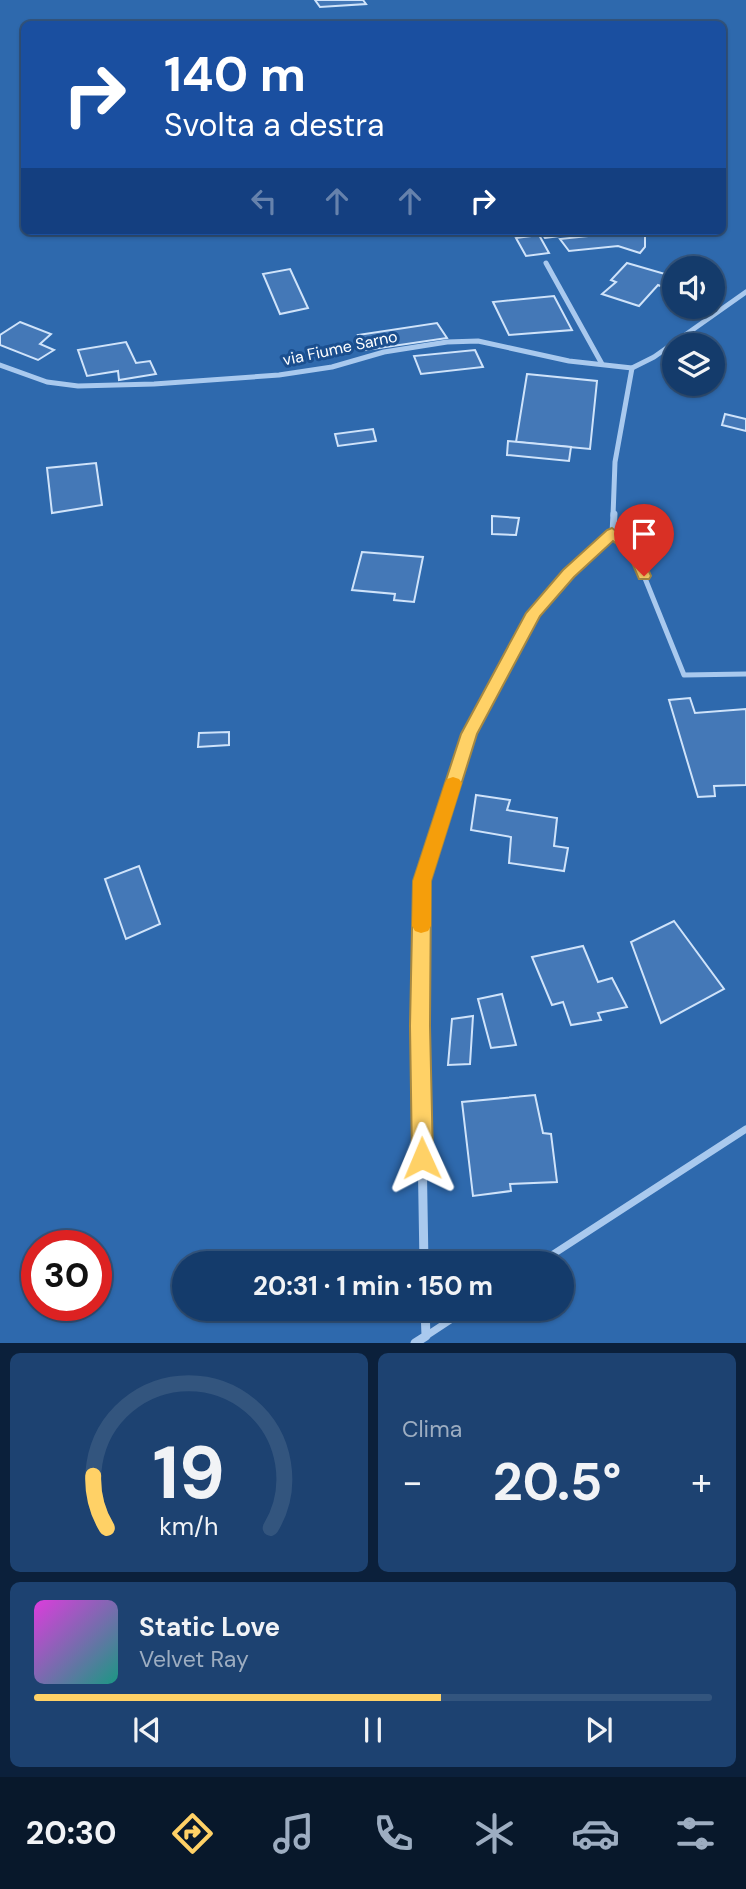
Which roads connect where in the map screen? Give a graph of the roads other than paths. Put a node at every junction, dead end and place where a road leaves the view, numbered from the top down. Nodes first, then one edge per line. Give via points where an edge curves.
1 (546, 263) dead end
2 (746, 292) edge
3 (601, 364) junction
4 (0, 365) edge
5 (632, 368) junction
6 (612, 533) junction
7 (746, 674) edge
8 (746, 1129) edge
9 (424, 1251) edge
10 (558, 1251) edge
11 (425, 1321) edge
12 (449, 1321) edge
13 (426, 1336) junction
14 (415, 1343) edge

1 - 3 street
2 - 5 street
3 - 4 street, via Fiume Sarno via 478,341 384,352 279,376 154,384 68,385
3 - 5 street, via Fiume Sarno
5 - 6 street via 615,462
6 - 7 lane via 634,551 684,675
6 - 9 street via 534,613 469,734 422,881
8 - 10 lane
11 - 13 street
12 - 13 lane
13 - 14 street

